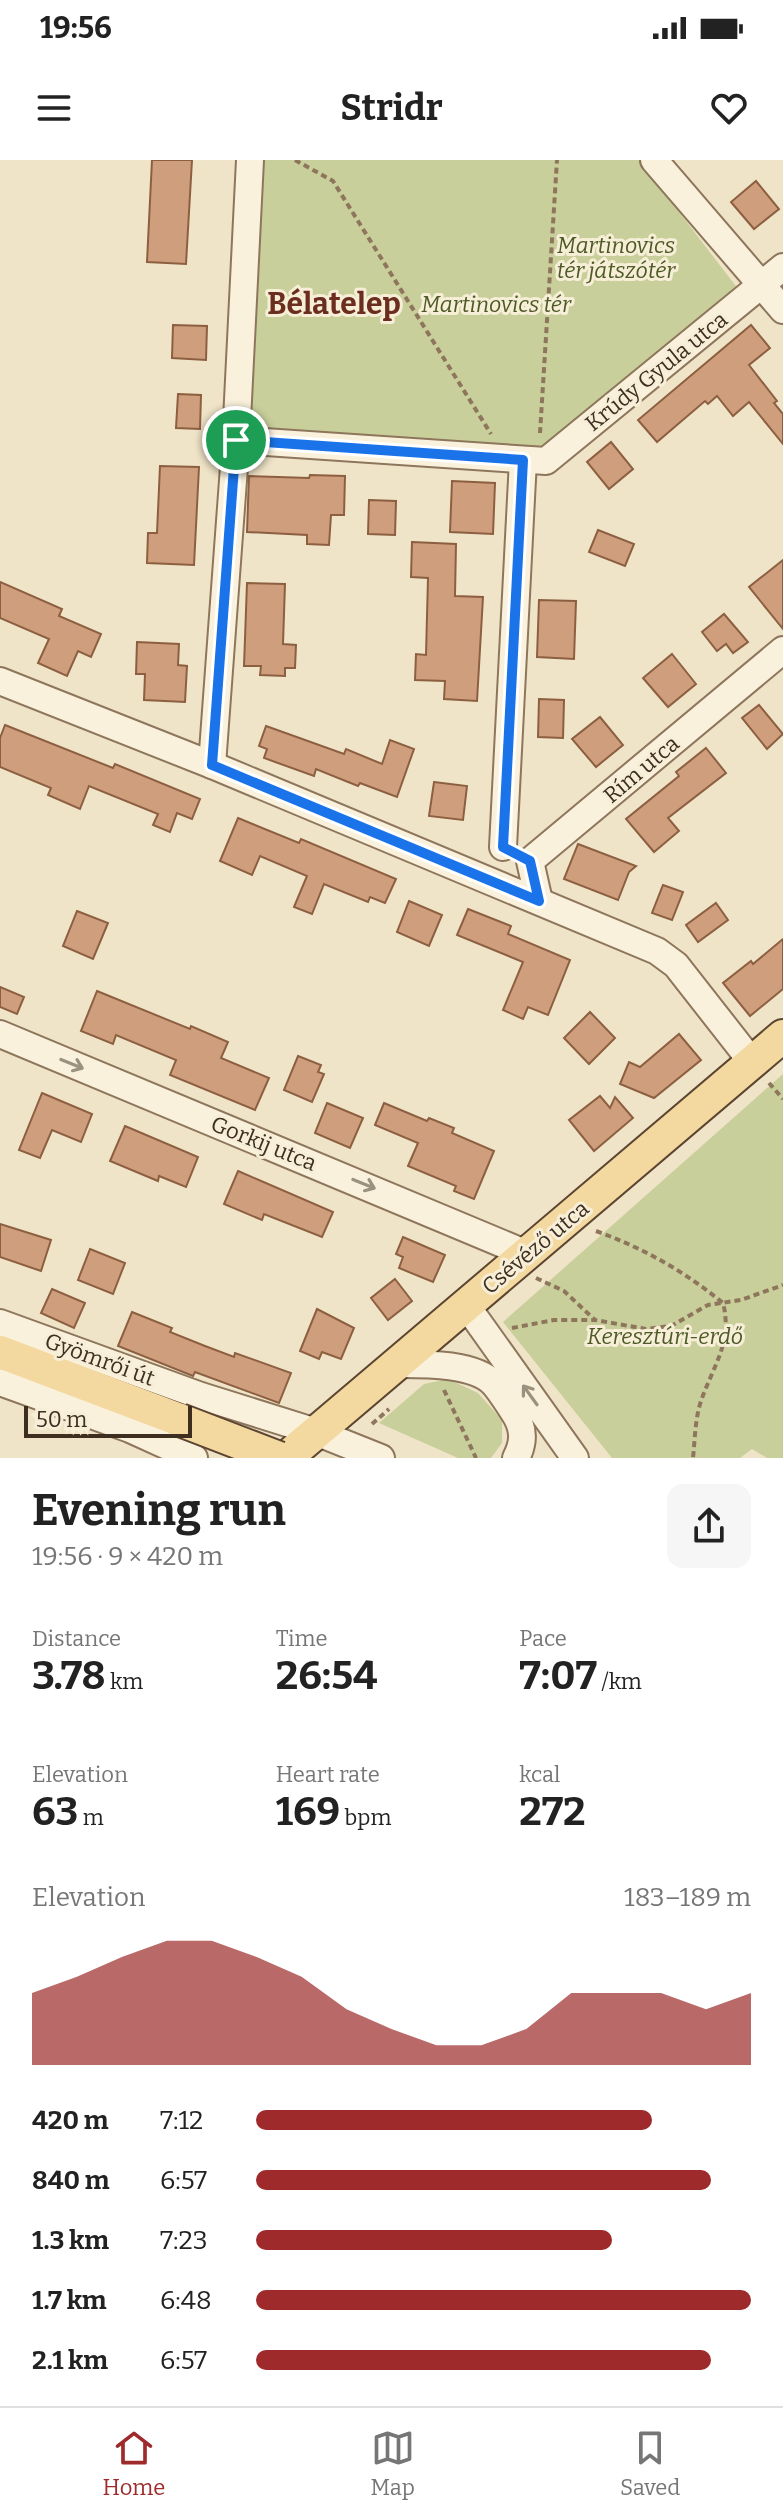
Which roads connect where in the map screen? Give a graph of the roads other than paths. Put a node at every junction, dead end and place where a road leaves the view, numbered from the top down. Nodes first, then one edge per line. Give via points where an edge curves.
1 (250, 160) edge
2 (654, 160) edge
3 (783, 267) edge
4 (762, 285) junction
5 (783, 310) edge
6 (236, 440) junction
7 (523, 460) junction
8 (783, 650) edge
9 (0, 681) edge
10 (212, 765) junction
11 (503, 847) junction
12 (530, 861) junction
13 (464, 868) junction
14 (539, 901) junction
15 (0, 1034) edge
16 (783, 1036) edge
17 (752, 1062) junction
18 (530, 1265) junction
19 (466, 1305) junction
20 (0, 1323) edge
21 (0, 1352) edge
22 (397, 1364) junction
23 (0, 1382) edge
24 (190, 1408) junction
25 (126, 1428) junction
26 (316, 1432) junction
27 (143, 1458) edge
28 (194, 1458) edge
29 (279, 1458) edge
30 (286, 1458) edge
31 (381, 1458) edge
32 (516, 1458) edge
33 (575, 1458) edge

1 - 6 street
2 - 4 street
3 - 4 street, Krúdy Gyula utca
4 - 5 street
4 - 7 street, Krúdy Gyula utca via 546,461
6 - 7 street
6 - 10 street
7 - 11 street
8 - 12 street, Rím utca
9 - 10 street
10 - 13 street
11 - 12 street
11 - 13 street
12 - 14 street
13 - 14 street
14 - 17 street via 657,951 676,965
15 -> 18 street, Gorkij utca
16 - 17 main road, Csévéző utca
17 - 18 main road, Csévéző utca
18 - 19 main road, Csévéző utca
19 - 22 main road, Csévéző utca
33 -> 19 street
20 - 24 street, Gyömrői út
21 - 24 main road
22 - 26 main road, Csévéző utca
22 - 32 street via 450,1367 493,1383 522,1430
23 - 25 street
24 - 25 street via 220,1407 218,1434 203,1443 164,1431
24 - 26 street, Gyömrői út
24 - 29 main road, bridge
25 - 27 street
25 - 28 street
26 - 30 main road, Csévéző utca
26 - 31 street, Gyömrői út

